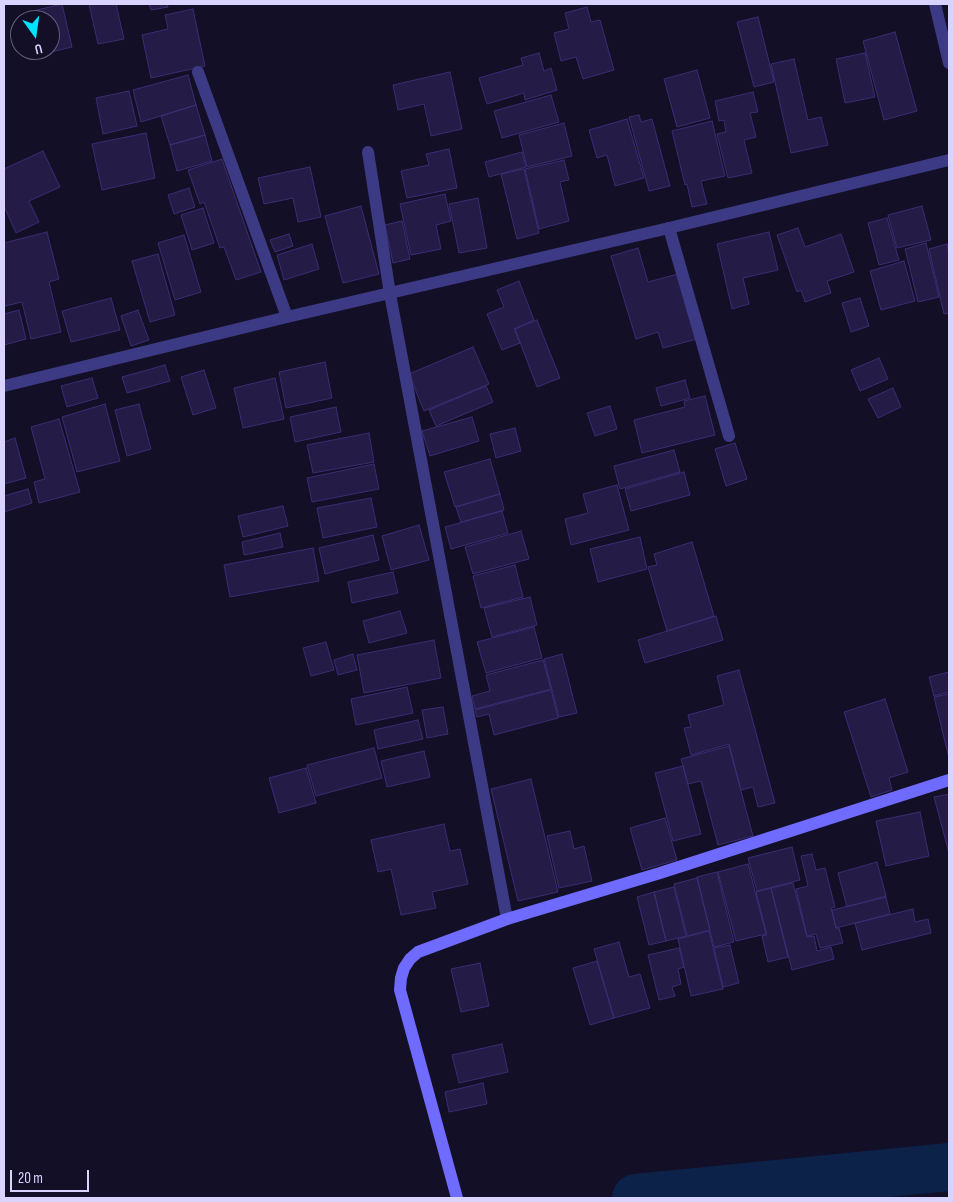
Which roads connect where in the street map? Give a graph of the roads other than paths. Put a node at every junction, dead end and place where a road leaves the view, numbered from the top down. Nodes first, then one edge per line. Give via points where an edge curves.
1 (935, 4) edge
2 (949, 63) edge
3 (198, 72) dead end
4 (368, 152) dead end
5 (949, 160) edge
6 (669, 228) junction
7 (390, 294) junction
8 (287, 317) junction
9 (4, 386) edge
10 (729, 436) dead end
11 (949, 780) edge
12 (507, 919) junction
13 (456, 1198) edge

1 - 2 street
3 - 8 street
4 - 7 street
5 - 6 street
6 - 7 street
6 - 10 street
7 - 8 street
7 - 12 street
8 - 9 street
11 - 12 street
12 - 13 street via 418,952 410,958 401,978 400,990

